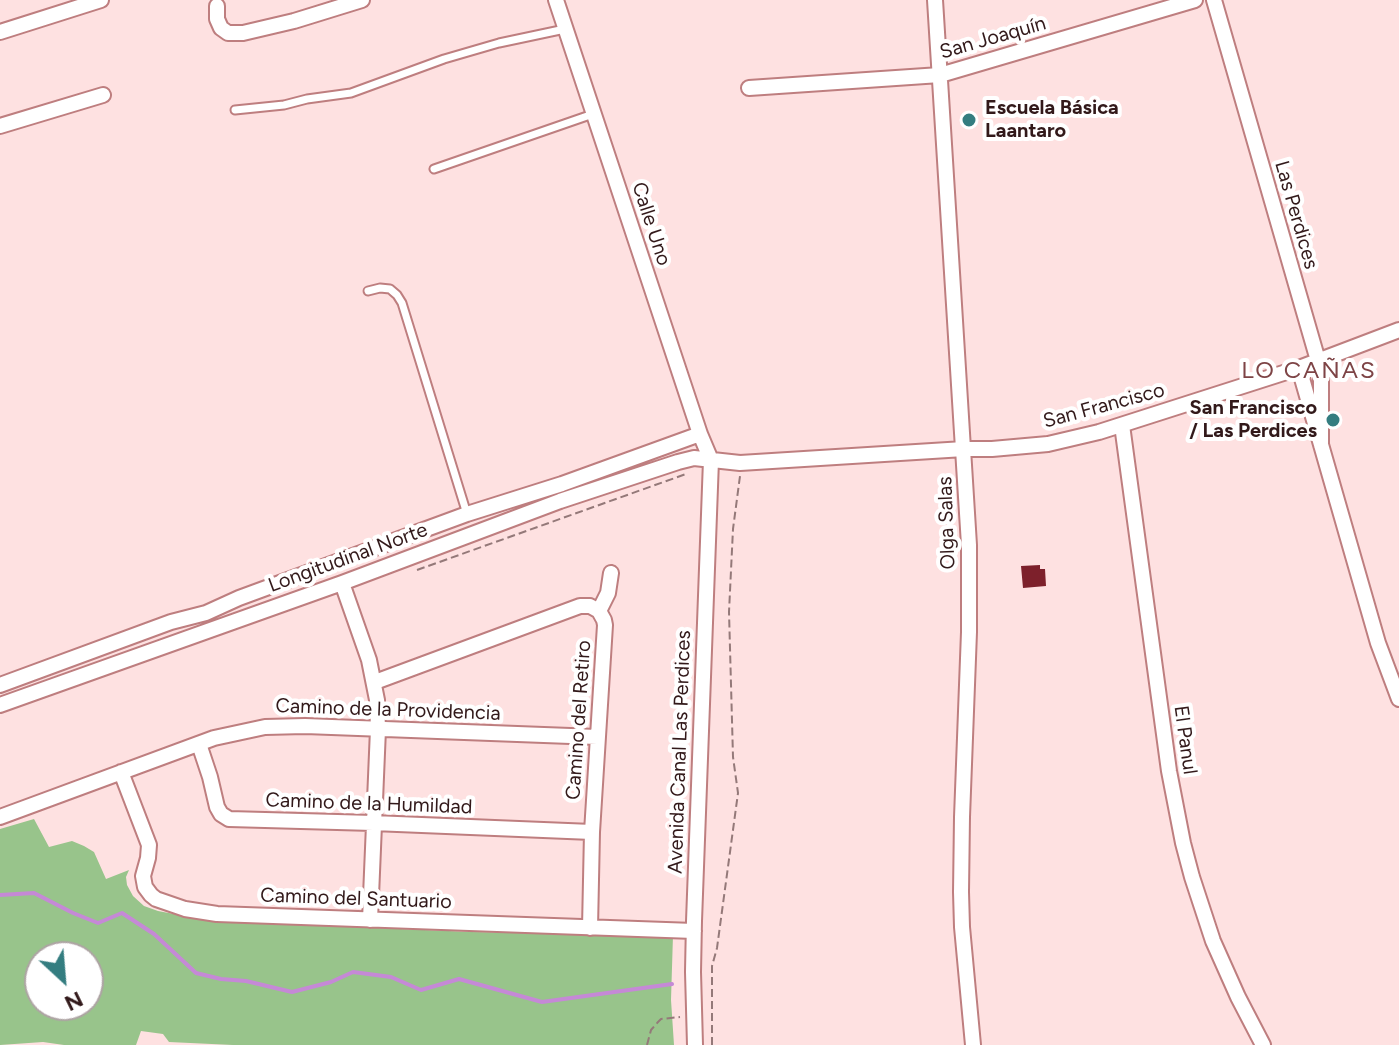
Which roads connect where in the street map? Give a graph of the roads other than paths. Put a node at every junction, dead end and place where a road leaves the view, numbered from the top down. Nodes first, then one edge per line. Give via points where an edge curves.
1 (101, 0) edge
2 (362, 0) edge
3 (556, 0) edge
4 (935, 0) edge
5 (1195, 0) edge
6 (1214, 0) edge
7 (217, 6) dead end
8 (565, 29) junction
9 (0, 32) edge
10 (940, 75) junction
11 (749, 88) dead end
12 (103, 95) dead end
13 (235, 110) dead end
14 (593, 114) junction
15 (0, 126) edge
16 (434, 169) dead end
17 (368, 291) dead end
18 (1399, 330) edge
19 (1317, 361) junction
20 (1299, 368) junction
21 (1122, 425) junction
22 (700, 434) junction
23 (1321, 445) junction
24 (964, 449) junction
25 (711, 460) junction
26 (467, 514) junction
27 (611, 573) dead end
28 (342, 583) junction
29 (599, 611) junction
30 (1, 680) edge
31 (375, 682) junction
32 (1399, 699) edge
33 (0, 705) edge
34 (378, 729) junction
35 (597, 737) junction
36 (199, 744) junction
37 (121, 772) junction
38 (0, 817) edge
39 (373, 823) junction
40 (592, 832) junction
41 (370, 920) junction
42 (590, 928) junction
43 (694, 931) junction
44 (695, 1045) edge
45 (973, 1045) edge
46 (1263, 1045) edge

1 - 9 street
2 - 7 street via 243,33 221,28
3 - 8 street, Calle Uno
4 - 10 street, Olga Salas
5 - 10 street, San Joaquín
6 - 19 street, Las Perdices
8 - 13 lane via 444,59 351,93
8 - 14 street, Calle Uno
10 - 11 street, San Joaquín
10 - 24 street, Olga Salas
12 - 15 street
14 - 16 lane
14 - 22 street, Calle Uno
17 - 26 lane via 390,289 402,303
18 - 19 street, San Francisco
19 - 20 street, San Francisco
19 - 23 street, Las Perdices
20 - 21 street, San Francisco
20 - 23 street, Las Perdices
21 - 24 street, San Francisco via 1048,444
21 - 46 street, El Panul via 1183,843 1213,941
22 - 25 street, Calle Uno
22 - 26 street, Longitudinal Norte
23 - 32 street, Las Perdices
24 - 25 street, San Francisco via 740,463
24 - 45 street, Olga Salas via 970,617 961,892
25 - 28 street, Longitudinal Norte via 678,462 560,501
25 - 43 street, Avenida Canal Las Perdices
26 - 30 street, Longitudinal Norte via 206,613
27 - 29 street
28 - 31 street
28 - 33 street, Longitudinal Norte
29 - 31 street, Camino del Retiro via 580,606
29 - 35 street, Camino del Retiro via 605,625
31 - 34 street
34 - 35 street, Camino de la Providencia
34 - 36 street, Camino de la Providencia via 265,727
34 - 39 street
35 - 40 street, Camino del Retiro
36 - 37 street, Camino de la Providencia
36 - 39 street, Camino de la Humildad via 217,807 229,819
37 - 38 street, Camino de la Providencia
37 - 41 street, Camino del Santuario via 149,845 143,881 156,899 201,913
39 - 40 street, Camino de la Humildad
39 - 41 street
40 - 42 street, Camino del Retiro
41 - 42 street, Camino del Santuario
42 - 43 street, Camino del Santuario
43 - 44 street, Avenida Canal Las Perdices

